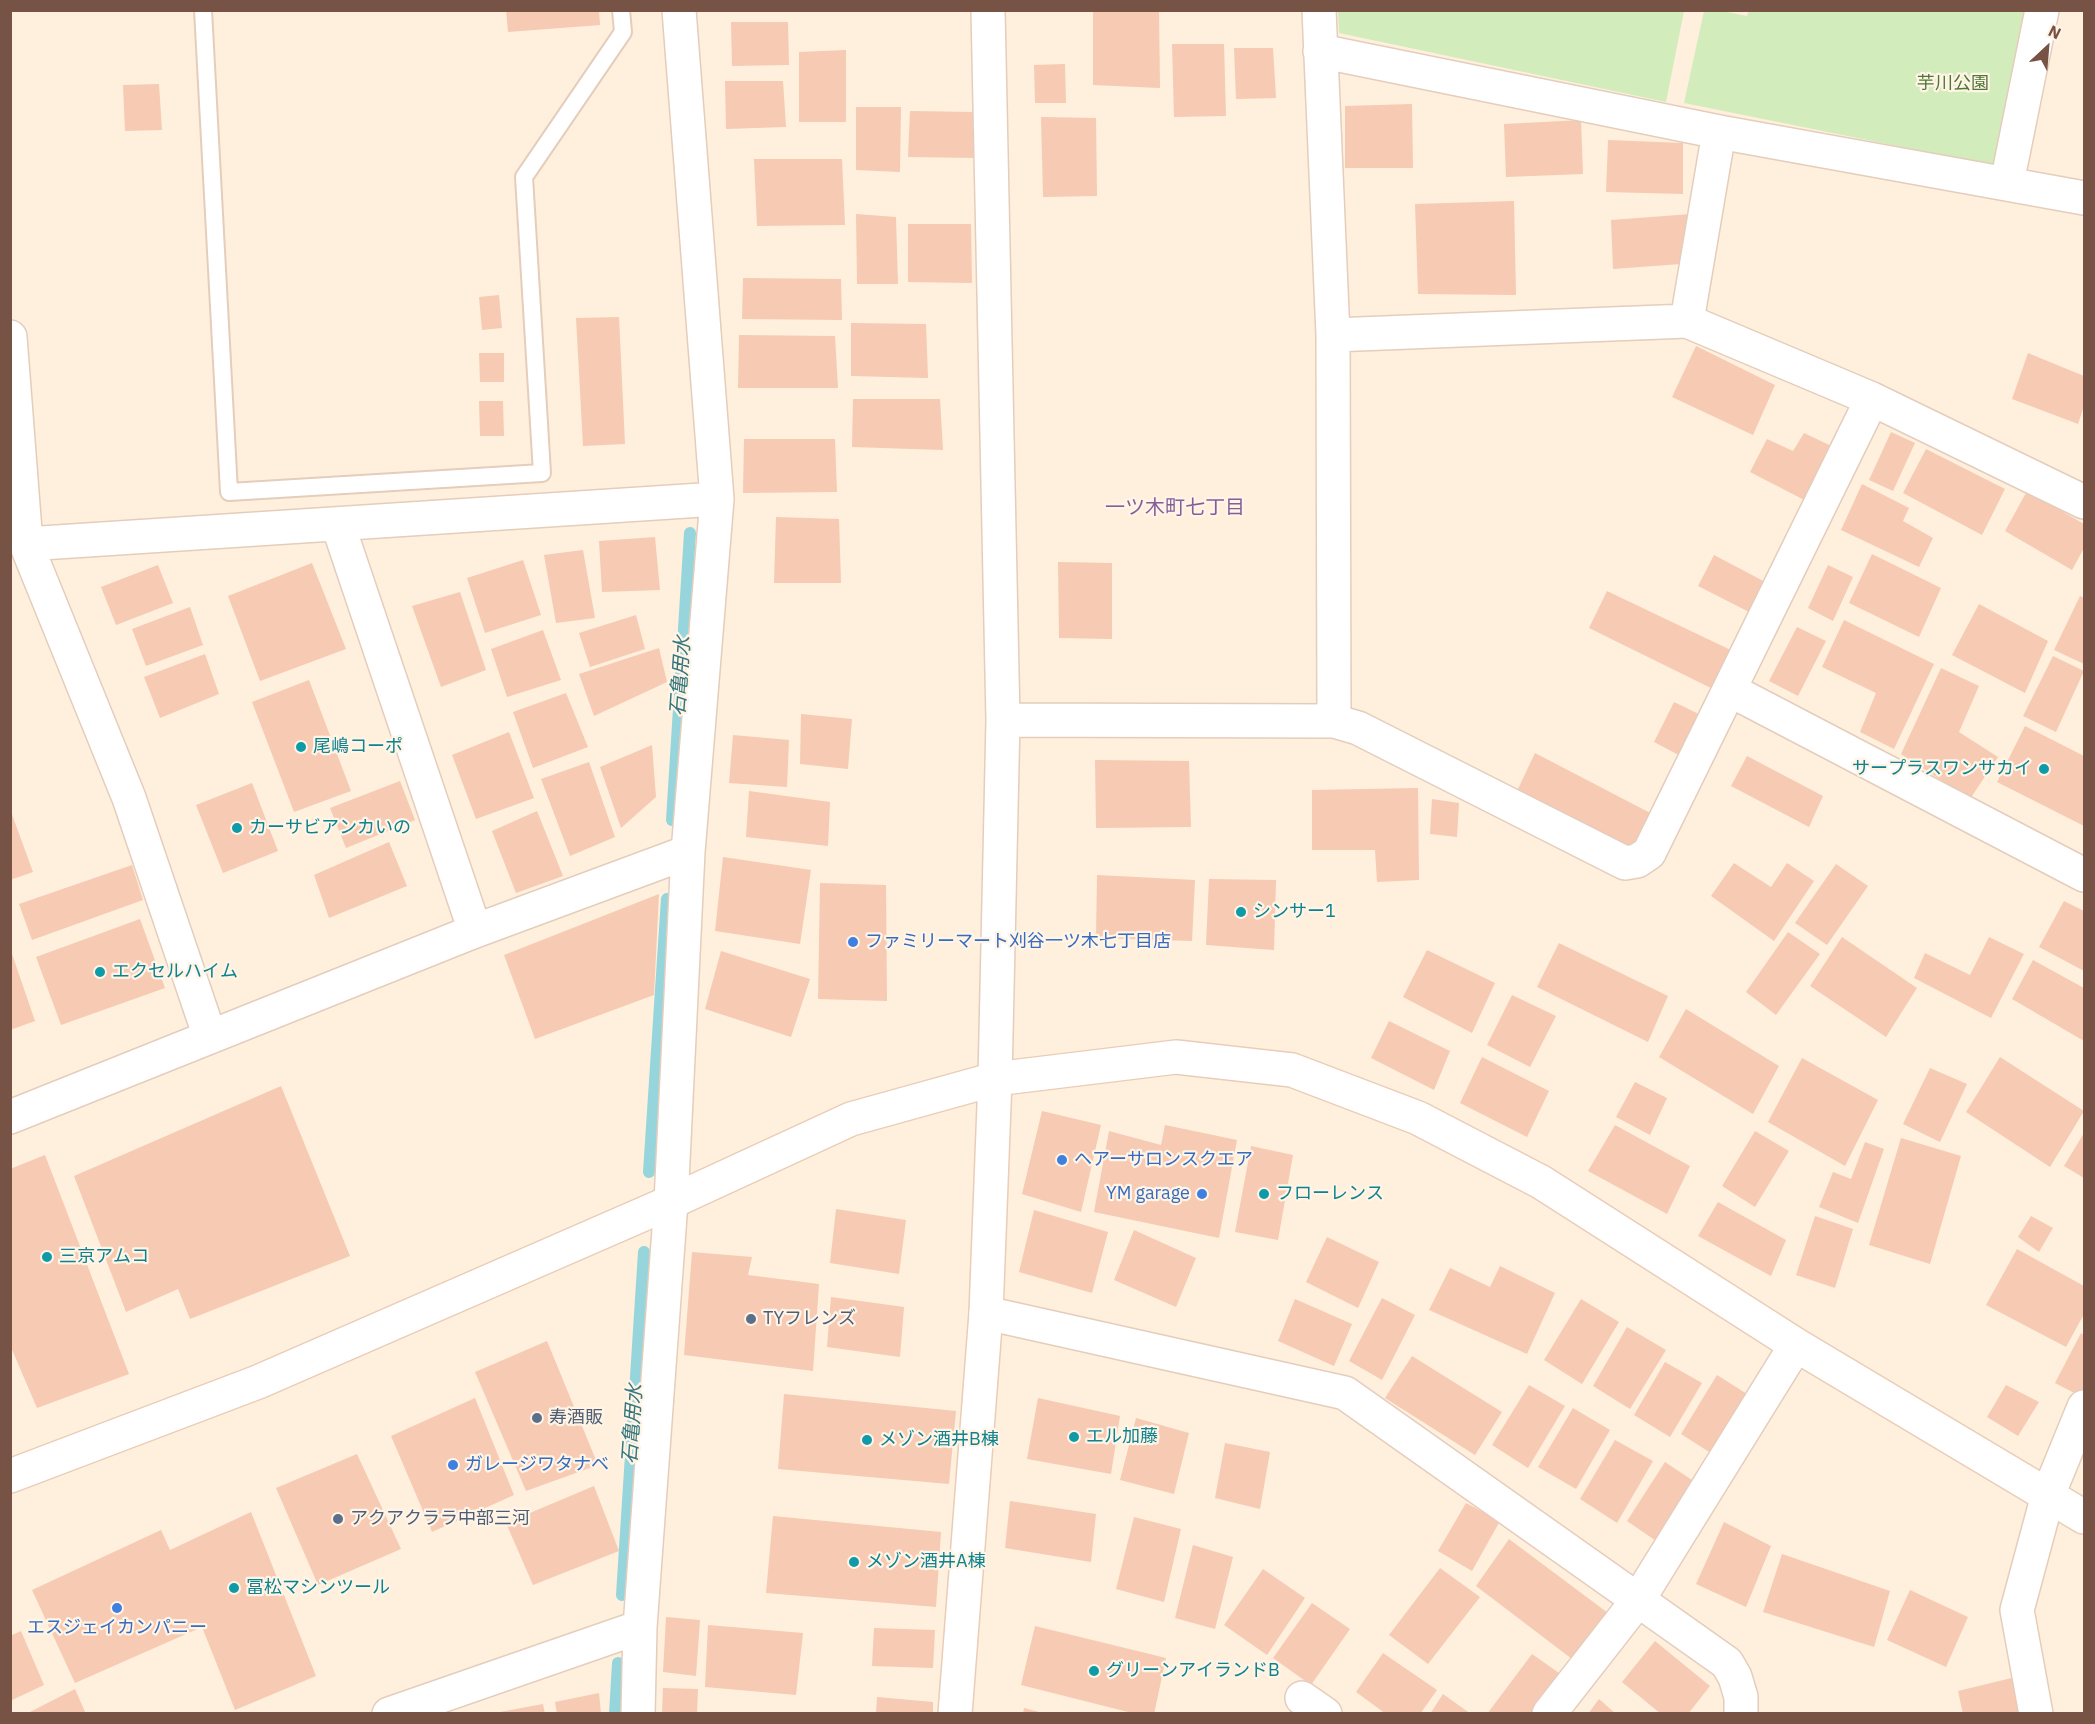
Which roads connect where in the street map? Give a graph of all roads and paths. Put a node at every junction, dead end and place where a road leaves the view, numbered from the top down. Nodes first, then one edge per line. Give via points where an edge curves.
1 (203, 10) edge
2 (621, 10) edge
3 (679, 10) edge
4 (988, 10) edge
5 (1319, 10) edge
6 (2042, 10) edge
7 (1320, 51) junction
8 (1719, 132) junction
9 (2007, 183) junction
10 (2085, 198) edge
11 (1687, 321) junction
12 (1333, 335) junction
13 (10, 338) edge
14 (1872, 399) junction
15 (717, 499) junction
16 (2085, 502) edge
17 (338, 525) junction
18 (26, 544) junction
19 (1730, 690) junction
20 (1003, 720) junction
21 (1334, 721) junction
22 (688, 852) junction
23 (2085, 875) edge
24 (475, 932) junction
25 (210, 1038) junction
26 (995, 1078) junction
27 (10, 1117) edge
28 (671, 1202) junction
29 (986, 1313) junction
30 (1796, 1345) junction
31 (2085, 1407) edge
32 (10, 1476) edge
33 (2048, 1495) junction
34 (2085, 1517) edge
35 (1638, 1600) junction
36 (640, 1627) junction
37 (389, 1713) edge
38 (638, 1713) edge
39 (955, 1713) edge
40 (1549, 1713) edge
41 (1741, 1713) edge
42 (2036, 1713) edge

1 - 2 lane via 229,492 542,473 524,177 623,32
3 - 15 street
4 - 20 street
5 - 7 street
6 - 9 street
7 - 8 street
7 - 12 street
8 - 9 street
8 - 11 street
9 - 10 street
11 - 12 street
11 - 14 street
12 - 21 street
13 - 18 street
14 - 16 street
14 - 19 street
15 - 17 street
15 - 22 street
17 - 18 street
17 - 24 street
18 - 25 street via 129,798
19 - 21 street via 1649,853 1625,863 1358,728
19 - 23 street
20 - 21 street
20 - 26 street
22 - 24 street
22 - 28 street
24 - 25 street
25 - 27 street
26 - 28 street via 851,1119
26 - 29 street
26 - 30 street via 1176,1057 1292,1071 1418,1118 1541,1182
28 - 32 street via 258,1382
28 - 36 street
29 - 35 street via 1345,1393
29 - 39 street
30 - 33 street
30 - 35 street
31 - 33 street
33 - 34 street
33 - 42 street via 2017,1610
35 - 40 street
35 - 41 street via 1726,1663 1741,1697
36 - 37 street
36 - 38 street

